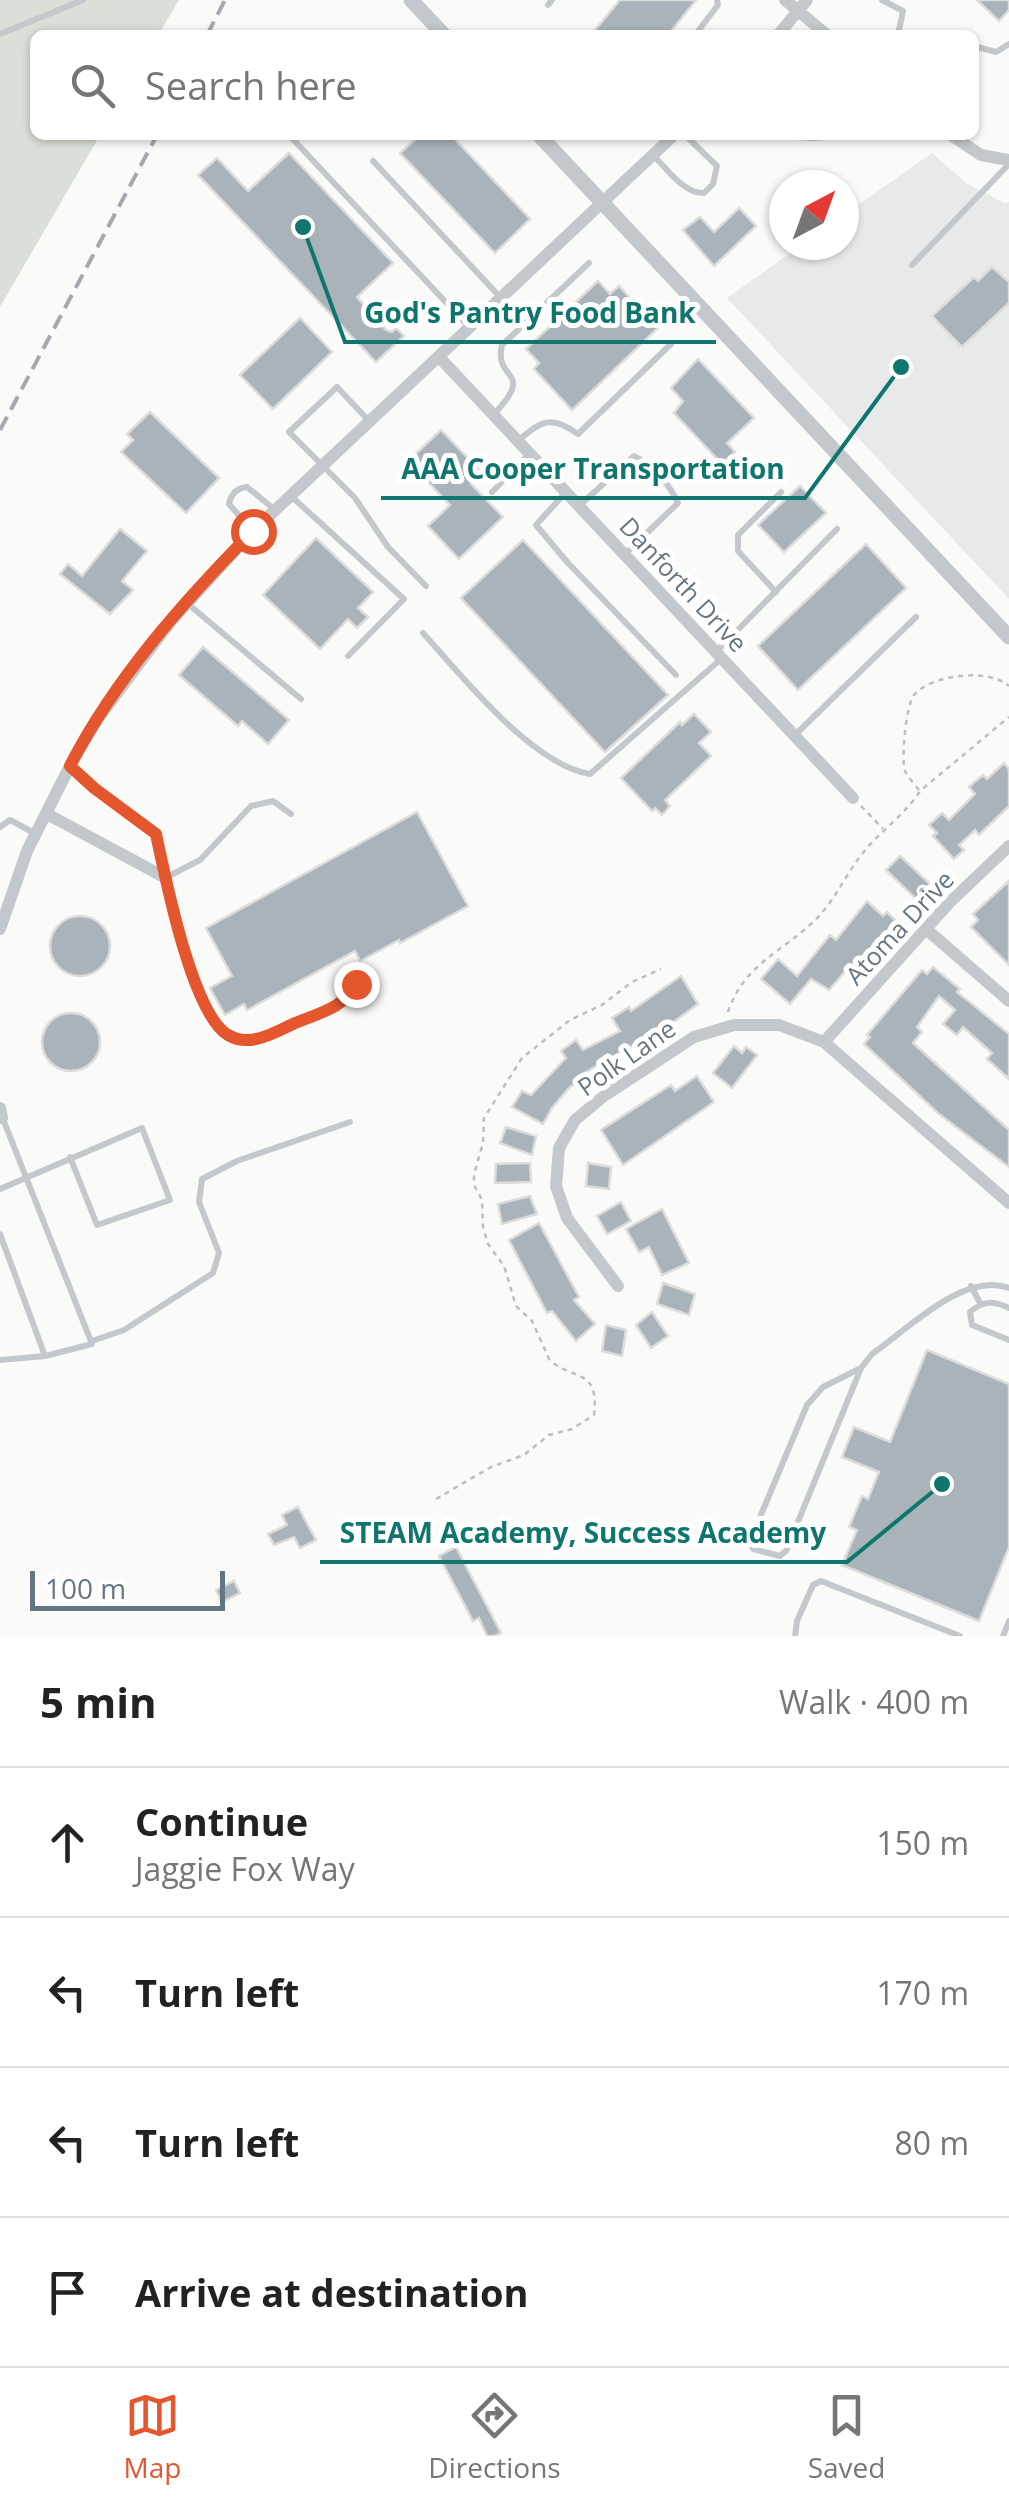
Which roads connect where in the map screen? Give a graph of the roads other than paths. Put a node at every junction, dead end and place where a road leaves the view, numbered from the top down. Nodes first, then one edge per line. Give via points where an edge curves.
1 (83, 0) edge
2 (410, 0) edge
3 (717, 0) edge
4 (785, 0) edge
5 (882, 0) edge
6 (803, 6) edge
7 (439, 30) edge
8 (699, 30) edge
9 (782, 30) edge
10 (823, 30) edge
11 (899, 30) edge
12 (0, 34) edge
13 (1009, 44) edge
14 (979, 47) edge
15 (293, 140) edge
16 (544, 140) edge
17 (669, 140) edge
18 (690, 140) edge
19 (958, 140) edge
20 (653, 155) junction
21 (373, 161) dead end
22 (1009, 162) edge
23 (604, 202) junction
24 (589, 262) dead end
25 (912, 264) dead end
26 (502, 299) junction
27 (471, 329) junction
28 (671, 344) dead end
29 (440, 358) junction
30 (493, 414) junction
31 (370, 423) junction
32 (518, 441) junction
33 (530, 454) junction
34 (322, 467) junction
35 (492, 492) dead end
36 (566, 492) junction
37 (781, 492) dead end
38 (291, 496) junction
39 (579, 506) junction
40 (275, 510) junction
41 (837, 529) dead end
42 (253, 531) junction
43 (625, 555) junction
44 (426, 586) dead end
45 (776, 592) junction
46 (186, 603) junction
47 (916, 617) dead end
48 (422, 632) dead end
49 (1009, 637) edge
50 (719, 655) junction
51 (348, 656) dead end
52 (676, 676) dead end
53 (301, 699) dead end
54 (794, 736) junction
55 (70, 766) junction
56 (853, 798) road end
57 (47, 814) junction
58 (292, 814) dead end
59 (0, 827) edge
60 (36, 834) junction
61 (1009, 846) edge
62 (166, 878) junction
63 (5, 893) edge
64 (0, 927) edge
65 (926, 929) junction
66 (358, 978) dead end
67 (1009, 1000) edge
68 (824, 1042) junction
69 (1, 1113) edge
70 (350, 1122) dead end
71 (70, 1158) junction
72 (27, 1177) junction
73 (0, 1189) edge
74 (1009, 1202) edge
75 (0, 1234) edge
76 (618, 1286) dead end
77 (972, 1286) junction
78 (1009, 1288) edge
79 (980, 1303) junction
80 (1009, 1308) edge
81 (1009, 1340) edge
82 (92, 1342) junction
83 (46, 1356) junction
84 (0, 1360) edge
85 (860, 1368) junction
86 (1009, 1621) edge
87 (795, 1636) edge
88 (960, 1636) edge
89 (1003, 1636) edge

1 - 12 lane
2 - 7 street
3 - 8 lane
4 - 6 street
5 - 11 lane via 903,11
6 - 9 street
6 - 10 street
13 - 14 lane via 996,52
15 - 27 lane
16 - 23 street
17 - 20 street
18 - 20 lane via 716,166 704,194 686,188
19 - 22 street
20 - 23 street
21 - 26 lane
22 - 25 lane
23 - 26 street
23 - 49 street
24 - 30 lane via 502,345 512,395
26 - 27 street
27 - 29 street
28 - 32 lane via 578,434 549,422
29 - 30 street, Danforth Drive
29 - 31 street
30 - 32 street, Danforth Drive
31 - 34 street
31 - 34 lane via 337,387 289,432
32 - 33 street, Danforth Drive
33 - 35 lane
33 - 36 street, Danforth Drive
34 - 38 street
34 - 44 lane
36 - 39 street, Danforth Drive
36 - 52 lane via 536,524
37 - 45 lane via 738,535 738,551
38 - 40 street
38 - 51 lane via 404,599
39 - 43 street, Danforth Drive
39 - 43 lane via 634,456 671,487 678,502
40 - 42 street
40 - 42 lane via 246,487 231,496 229,504
41 - 45 lane
42 - 46 street
43 - 50 street, Danforth Drive
45 - 50 lane
46 - 53 lane
46 - 55 street
47 - 54 lane
48 - 50 lane via 514,731 576,772 590,774
50 - 54 street, Danforth Drive
54 - 56 street, Danforth Drive
55 - 57 street
55 - 62 lane via 156,834
57 - 60 street
57 - 62 street
58 - 62 lane via 273,801 251,806 200,860
59 - 60 lane via 10,820
60 - 63 street
61 - 65 street, Atoma Drive
62 - 66 lane via 191,974 227,1035 256,1040 343,1002
63 - 64 street
65 - 67 street
65 - 68 street, Atoma Drive
68 - 74 street, Polk Lane
68 - 76 street, Polk Lane via 779,1024 734,1025 694,1037 575,1120 559,1148 556,1186 567,1218
69 - 72 lane
70 - 82 lane via 202,1179 199,1202 219,1253 213,1273 124,1330
71 - 71 lane via 142,1128 170,1200 98,1225
71 - 72 lane
72 - 73 lane
72 - 82 lane
75 - 83 lane
77 - 78 lane
77 - 79 lane
77 - 85 lane
79 - 80 lane
79 - 81 lane via 970,1312 972,1325
82 - 83 lane
83 - 84 lane
85 - 85 lane via 823,1387 807,1404 750,1541 753,1549 772,1556 786,1550
86 - 89 lane
87 - 88 lane via 813,1584 821,1581

